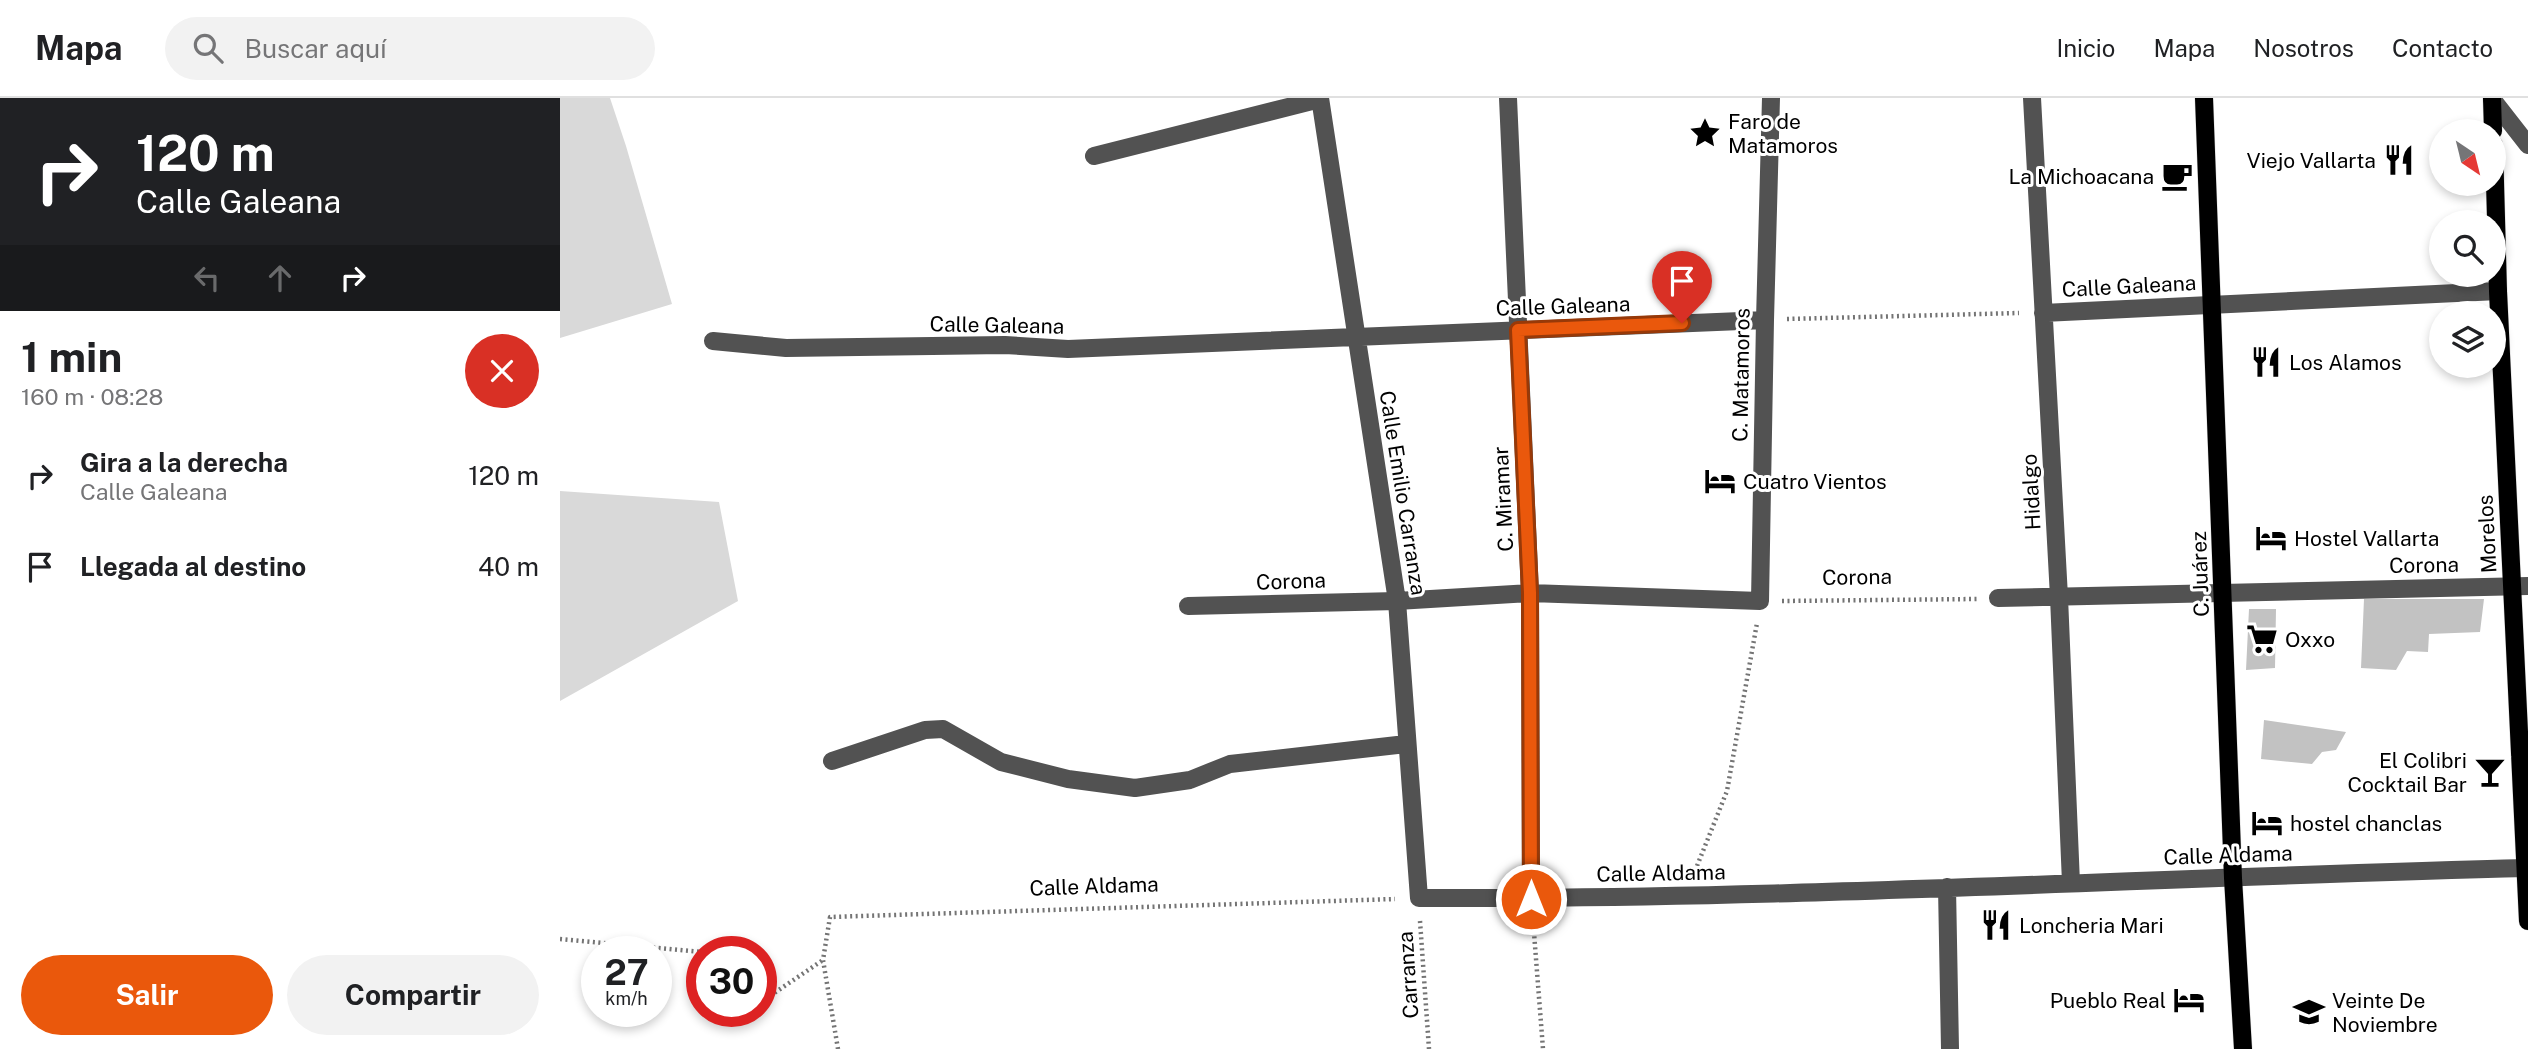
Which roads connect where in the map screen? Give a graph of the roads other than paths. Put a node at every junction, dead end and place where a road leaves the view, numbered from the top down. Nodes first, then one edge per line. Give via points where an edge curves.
1 (1320, 98) edge
2 (1508, 98) edge
3 (1771, 98) edge
4 (2032, 98) edge
5 (2204, 98) edge
6 (2493, 98) edge
7 (2493, 119) edge
8 (2528, 145) edge
9 (1094, 156) dead end
10 (2495, 196) edge
11 (2498, 291) junction
12 (2211, 305) junction
13 (2043, 313) junction
14 (1765, 320) junction
15 (1518, 330) junction
16 (1355, 335) junction
17 (713, 341) dead end
18 (2520, 586) edge
19 (1530, 593) junction
20 (2224, 593) junction
21 (2059, 597) junction
22 (1998, 598) road end
23 (1397, 601) junction
24 (1760, 601) joint
25 (1188, 606) dead end
26 (1406, 744) junction
27 (832, 761) dead end
28 (2527, 868) edge
29 (2233, 878) junction
30 (2071, 883) junction
31 (1947, 887) junction
32 (1419, 898) joint
33 (1531, 899) junction
34 (2528, 921) edge
35 (1950, 1049) edge
36 (2243, 1049) edge

1 - 9 street
1 - 16 street, Calle Emilio Carranza
2 - 15 street, C. Miramar
3 - 14 street, C. Matamoros
4 - 13 street, Hidalgo
5 - 12 main road, C. Juárez
6 - 7 main road
6 - 8 street
10 - 11 main road, Morelos
11 - 12 street, Calle Galeana
11 - 18 main road, Morelos
12 - 13 street, Calle Galeana
12 - 20 main road, C. Juárez
13 - 21 street, Hidalgo
14 - 15 street, Calle Galeana
14 - 24 street, C. Matamoros
15 - 16 street, Calle Galeana
15 - 19 street, C. Miramar
16 - 17 street, Calle Galeana via 1068,349 1005,345 786,348
16 - 23 street, Calle Emilio Carranza
18 - 20 street, Corona
18 - 28 main road, Morelos
19 - 23 street, Corona
19 - 24 street, Corona
19 - 33 street, C. Miramar
20 - 21 street, Corona
20 - 29 main road, C. Juárez
21 - 22 street, Corona
21 - 30 street, Hidalgo
23 - 25 street, Corona
23 - 26 street, Calle Emilio Carranza
26 - 27 street via 1230,764 1190,779 1135,788 1068,779 1002,762 943,729 925,730
26 - 32 street, Calle Emilio Carranza
28 - 29 street, Calle Aldama
28 - 34 main road, Morelos
29 - 30 street, Calle Aldama
29 - 36 main road, C. Juárez
30 - 31 street, Calle Aldama
31 - 33 street, Calle Aldama
31 - 35 street
32 - 33 street, Calle Aldama

